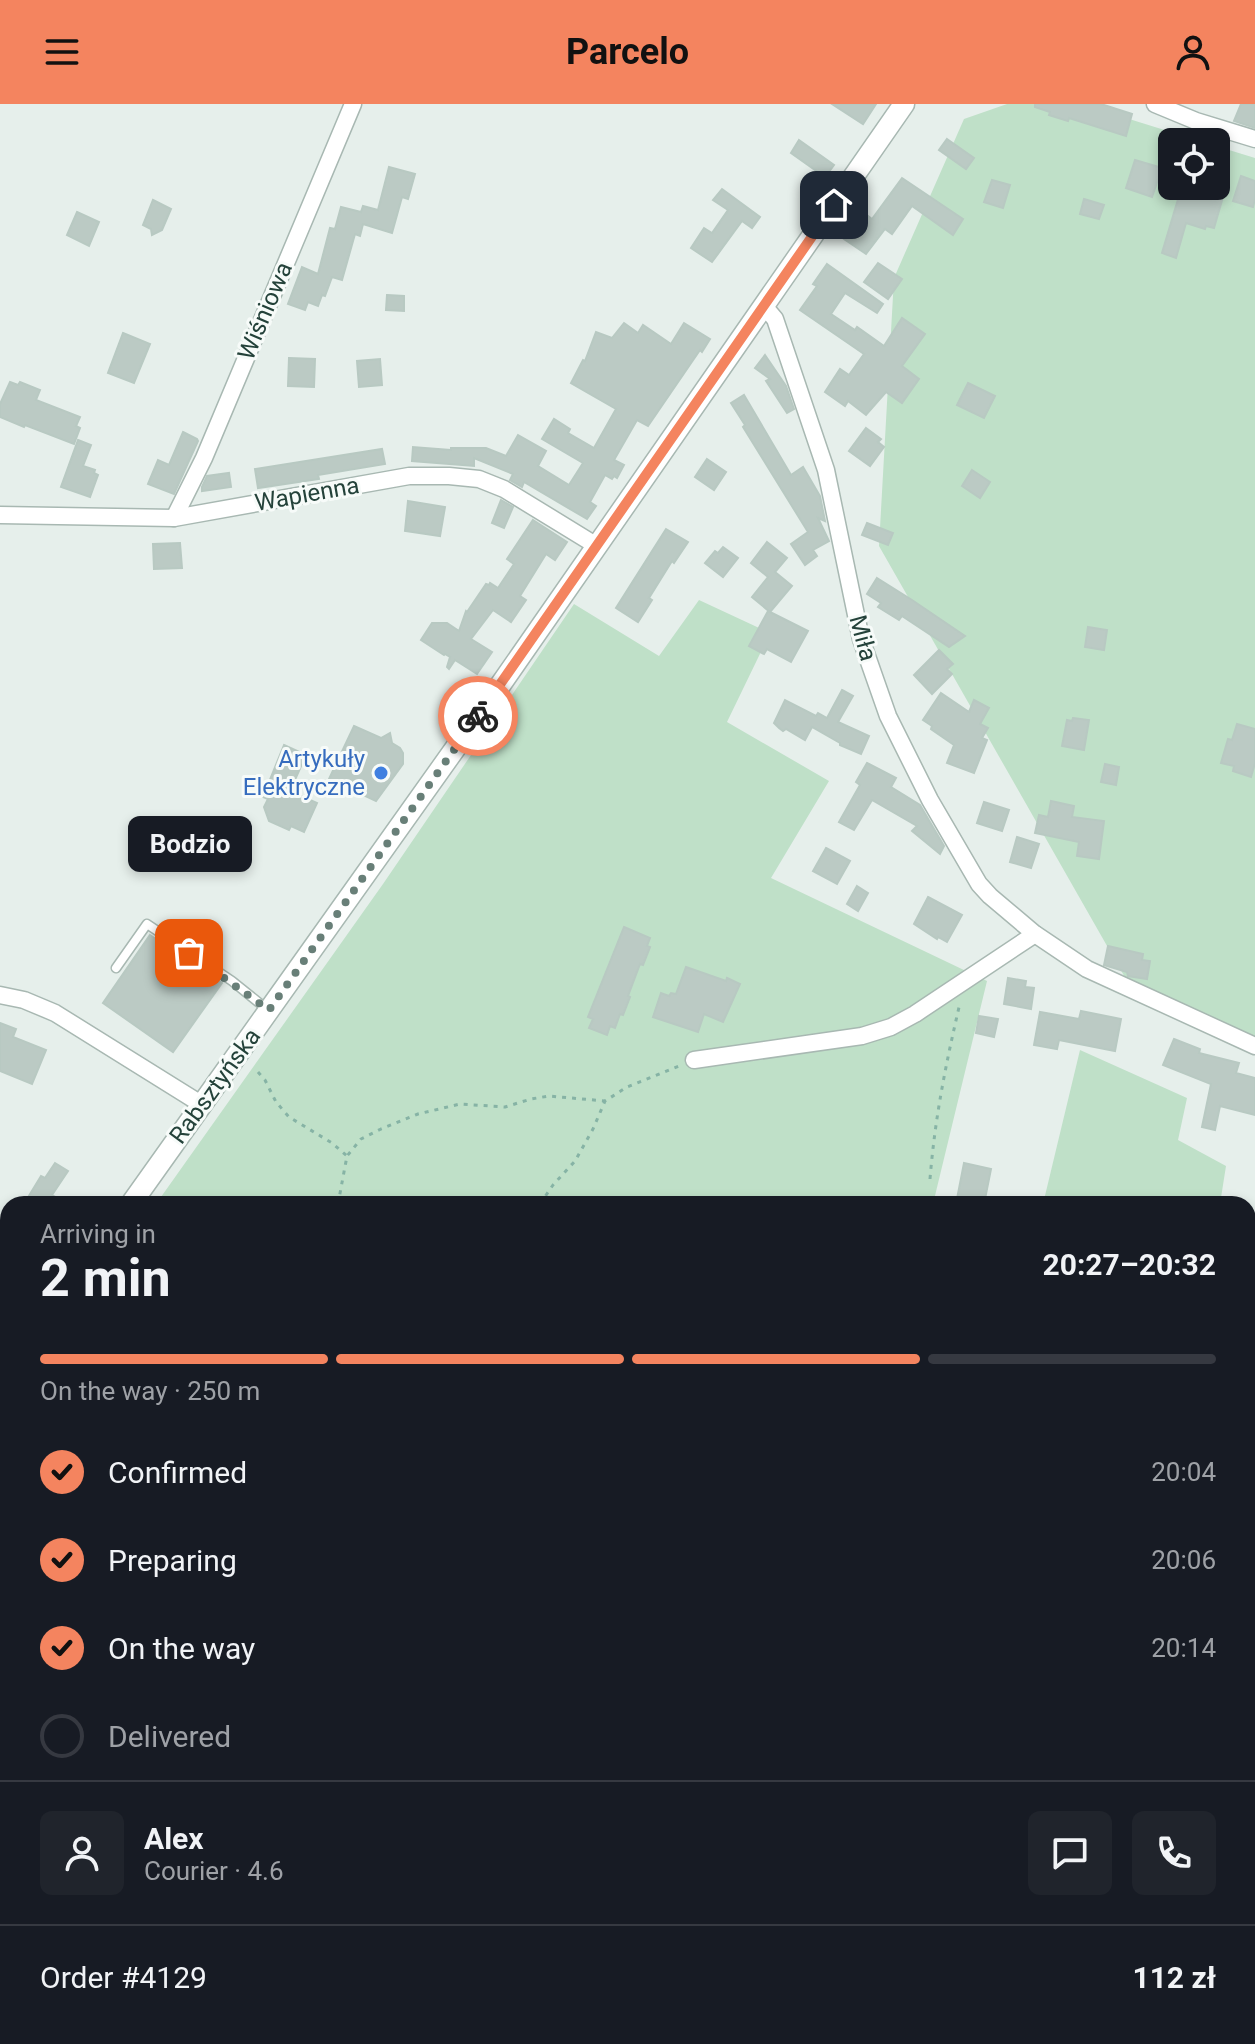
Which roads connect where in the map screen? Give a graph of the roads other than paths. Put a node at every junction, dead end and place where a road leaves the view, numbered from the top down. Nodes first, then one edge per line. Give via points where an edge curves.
1 (353, 104) edge
2 (904, 104) edge
3 (1155, 104) edge
4 (1255, 139) edge
5 (764, 306) junction
6 (0, 515) edge
7 (174, 518) junction
8 (597, 546) junction
9 (1035, 934) junction
10 (116, 968) dead end
11 (0, 995) edge
12 (269, 1010) junction
13 (1255, 1046) edge
14 (694, 1060) road end
15 (201, 1104) junction
16 (137, 1196) edge
17 (0, 1573) edge
18 (0, 1581) edge

1 - 7 street, Wiśniowa
2 - 5 street, Rabsztyńska
3 - 4 street
5 - 8 street, Rabsztyńska
5 - 9 street, Miła via 775,319 826,470 861,639 888,716 979,884
6 - 7 street, Wapienna
7 - 8 street, Wapienna via 409,476 449,476 504,489
8 - 12 street, Rabsztyńska
9 - 13 street, Miła via 1087,969
9 - 14 street via 891,1027 862,1036
10 - 12 lane via 147,924
11 - 15 street via 55,1013
12 - 15 street, Rabsztyńska
15 - 16 street, Rabsztyńska
17 - 18 lane

